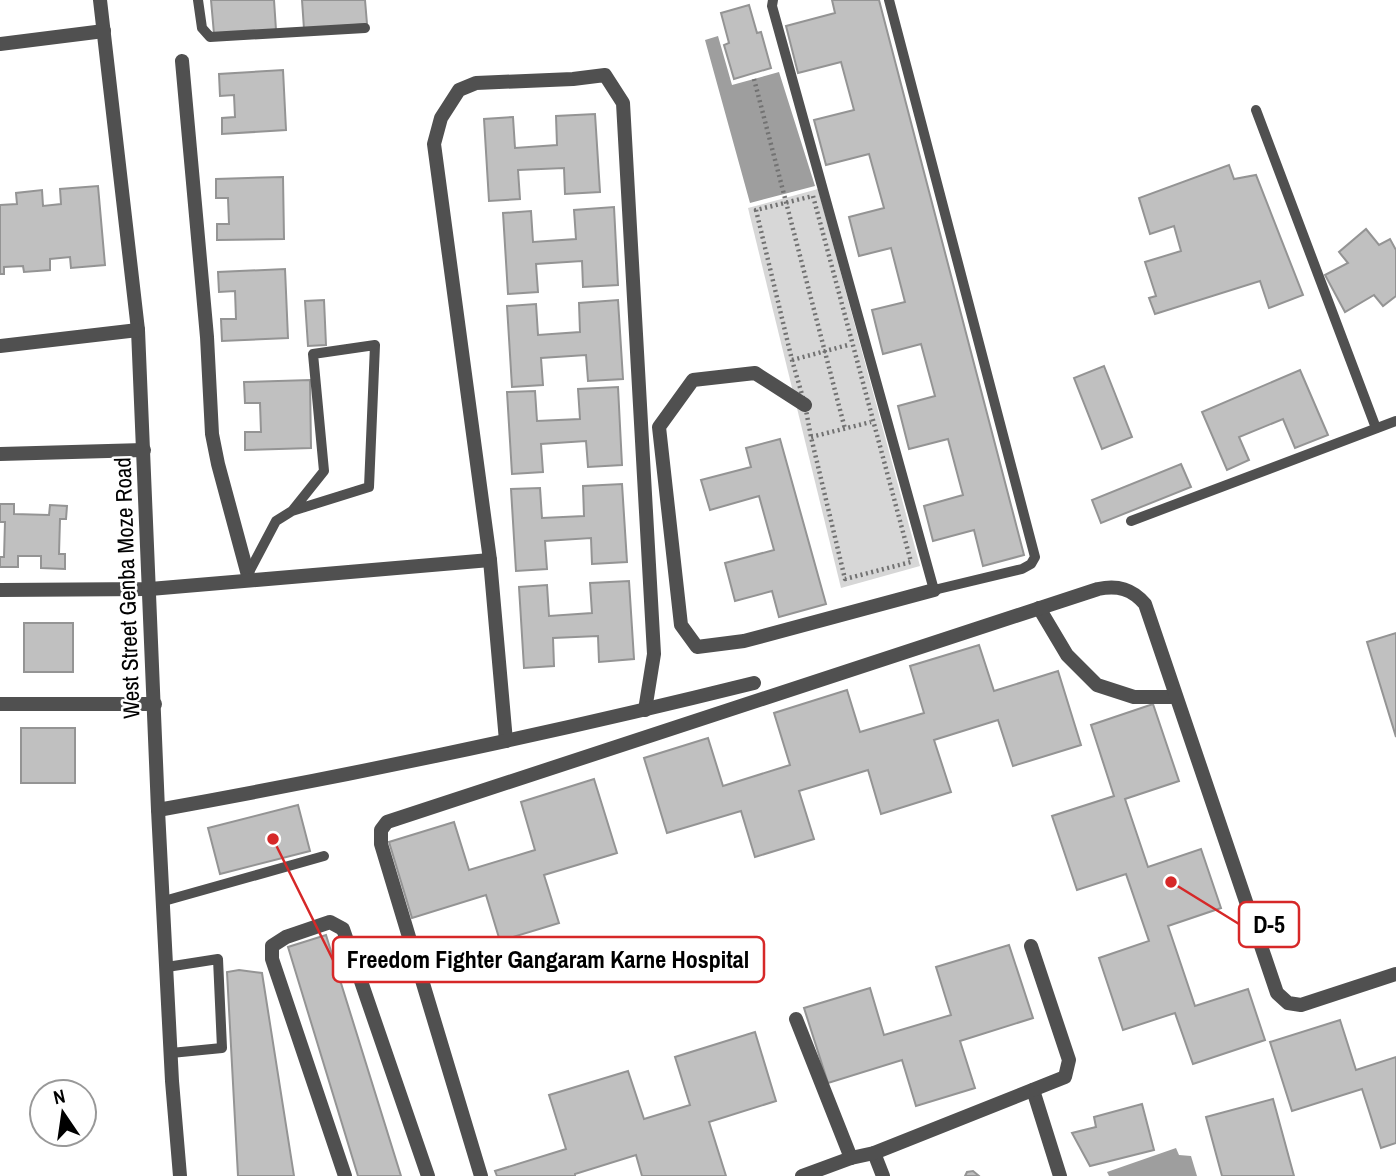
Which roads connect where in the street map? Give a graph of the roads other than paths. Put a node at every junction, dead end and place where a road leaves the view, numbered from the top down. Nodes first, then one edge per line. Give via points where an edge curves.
1 (100, 0) edge
2 (198, 0) edge
3 (773, 0) edge
4 (890, 0) edge
5 (365, 28) dead end
6 (104, 31) junction
7 (0, 44) edge
8 (182, 61) dead end
9 (1256, 110) dead end
10 (138, 330) junction
11 (0, 346) edge
12 (805, 405) road end
13 (1396, 421) edge
14 (1377, 428) junction
15 (144, 450) junction
16 (0, 454) edge
17 (292, 511) junction
18 (1131, 521) dead end
19 (490, 560) junction
20 (248, 577) junction
21 (150, 589) junction
22 (0, 590) edge
23 (934, 590) junction
24 (1039, 608) junction
25 (754, 683) dead end
26 (1177, 697) junction
27 (0, 704) edge
28 (155, 704) junction
29 (645, 710) junction
30 (506, 741) junction
31 (158, 810) junction
32 (324, 856) dead end
33 (164, 901) junction
34 (1031, 946) dead end
35 (167, 967) junction
36 (1396, 974) edge
37 (796, 1019) dead end
38 (171, 1053) junction
39 (1032, 1090) junction
40 (874, 1153) junction
41 (851, 1158) junction
42 (180, 1176) edge
43 (345, 1176) edge
44 (428, 1176) edge
45 (481, 1176) edge
46 (802, 1176) edge
47 (883, 1176) edge
48 (1060, 1176) edge

1 - 6 street, West Street Genba Moze Road
2 - 5 lane via 202,28 210,37
3 - 23 lane
4 - 23 lane via 1035,556 1022,569
6 - 7 street
6 - 10 street, West Street Genba Moze Road
8 - 20 street via 212,434
9 - 14 lane
10 - 11 street
10 - 15 street, West Street Genba Moze Road
12 - 23 street via 755,373 694,380 659,427 681,625 697,647 744,641
13 - 14 lane
14 - 18 lane
15 - 16 street
15 - 21 street, West Street Genba Moze Road
17 - 17 lane via 324,471 313,354 375,345 369,487
17 - 20 lane via 276,521
19 - 20 street
19 - 29 street via 434,144 441,118 460,90 476,83 605,75 623,103 654,654
19 - 30 street
20 - 21 street
21 - 22 street
21 - 28 street, West Street Genba Moze Road
24 - 26 street via 1067,655 1097,685 1134,697
24 - 26 street via 1110,586 1137,594 1145,604
24 - 45 street via 387,822 381,830 381,844
25 - 29 street
26 - 36 street via 1277,993 1288,1003 1301,1005
27 - 28 street
28 - 31 street, West Street Genba Moze Road
29 - 30 street
30 - 31 street
31 - 33 street, West Street Genba Moze Road
32 - 33 lane
33 - 35 street, West Street Genba Moze Road
34 - 39 street via 1069,1060 1065,1077
35 - 38 street, West Street Genba Moze Road
35 - 38 lane via 218,960 222,1048
37 - 41 street
38 - 42 street, West Street Genba Moze Road
39 - 40 street
39 - 48 street
40 - 41 street
40 - 47 street
41 - 46 street
43 - 44 street via 272,959 272,946 286,937 330,922 343,929

